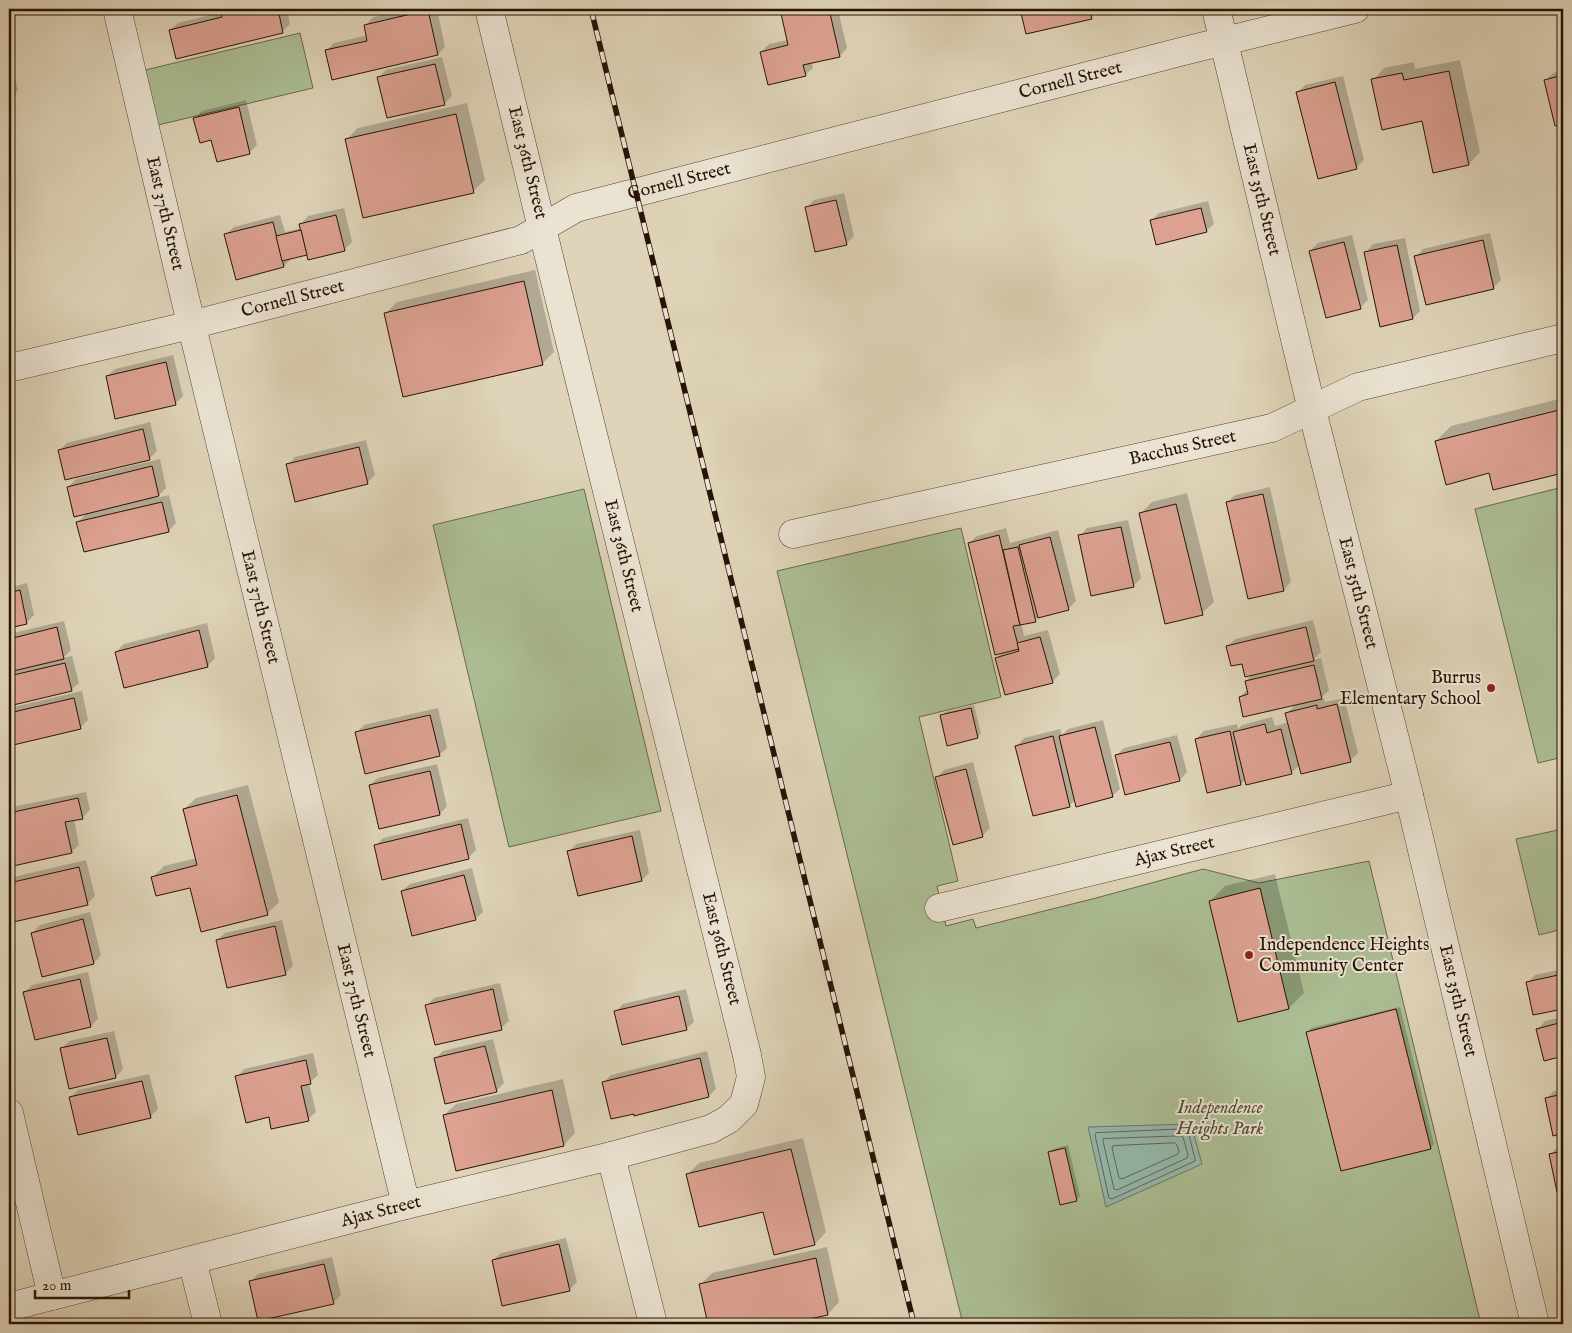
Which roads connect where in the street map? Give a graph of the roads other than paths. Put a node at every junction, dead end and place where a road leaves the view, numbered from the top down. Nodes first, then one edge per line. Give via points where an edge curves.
1 (117, 9) edge
2 (489, 9) edge
3 (1216, 9) edge
4 (1355, 9) edge
5 (1223, 41) junction
6 (542, 226) junction
7 (191, 325) junction
8 (1563, 338) edge
9 (9, 368) edge
10 (1312, 410) junction
11 (793, 534) dead end
12 (1409, 796) junction
13 (940, 908) dead end
14 (744, 1104) joint
15 (9, 1113) edge
16 (612, 1156) junction
17 (406, 1205) junction
18 (192, 1260) junction
19 (52, 1296) junction
20 (9, 1306) edge
21 (208, 1324) edge
22 (653, 1324) edge
23 (1535, 1324) edge

1 - 7 street, East 37th Street
2 - 6 street, East 36th Street
3 - 5 street, East 35th Street
4 - 5 street, Cornell Street
5 - 6 street, Cornell Street via 576,208
5 - 10 street, East 35th Street
6 - 7 street, Cornell Street via 520,240
6 - 14 street, East 36th Street via 747,1055 751,1078
7 - 9 street, Cornell Street
7 - 17 street, East 37th Street
8 - 10 street, Bacchus Street via 1358,387
10 - 11 street, Bacchus Street via 1272,428
10 - 12 street, East 35th Street
12 - 13 street, Ajax Street
12 - 23 street, East 35th Street
14 - 16 street, Ajax Street via 729,1119 711,1129
15 - 19 street
16 - 17 street, Ajax Street
16 - 22 street
17 - 18 street, Ajax Street
18 - 19 street, Ajax Street
18 - 21 street
19 - 20 street, Ajax Street

